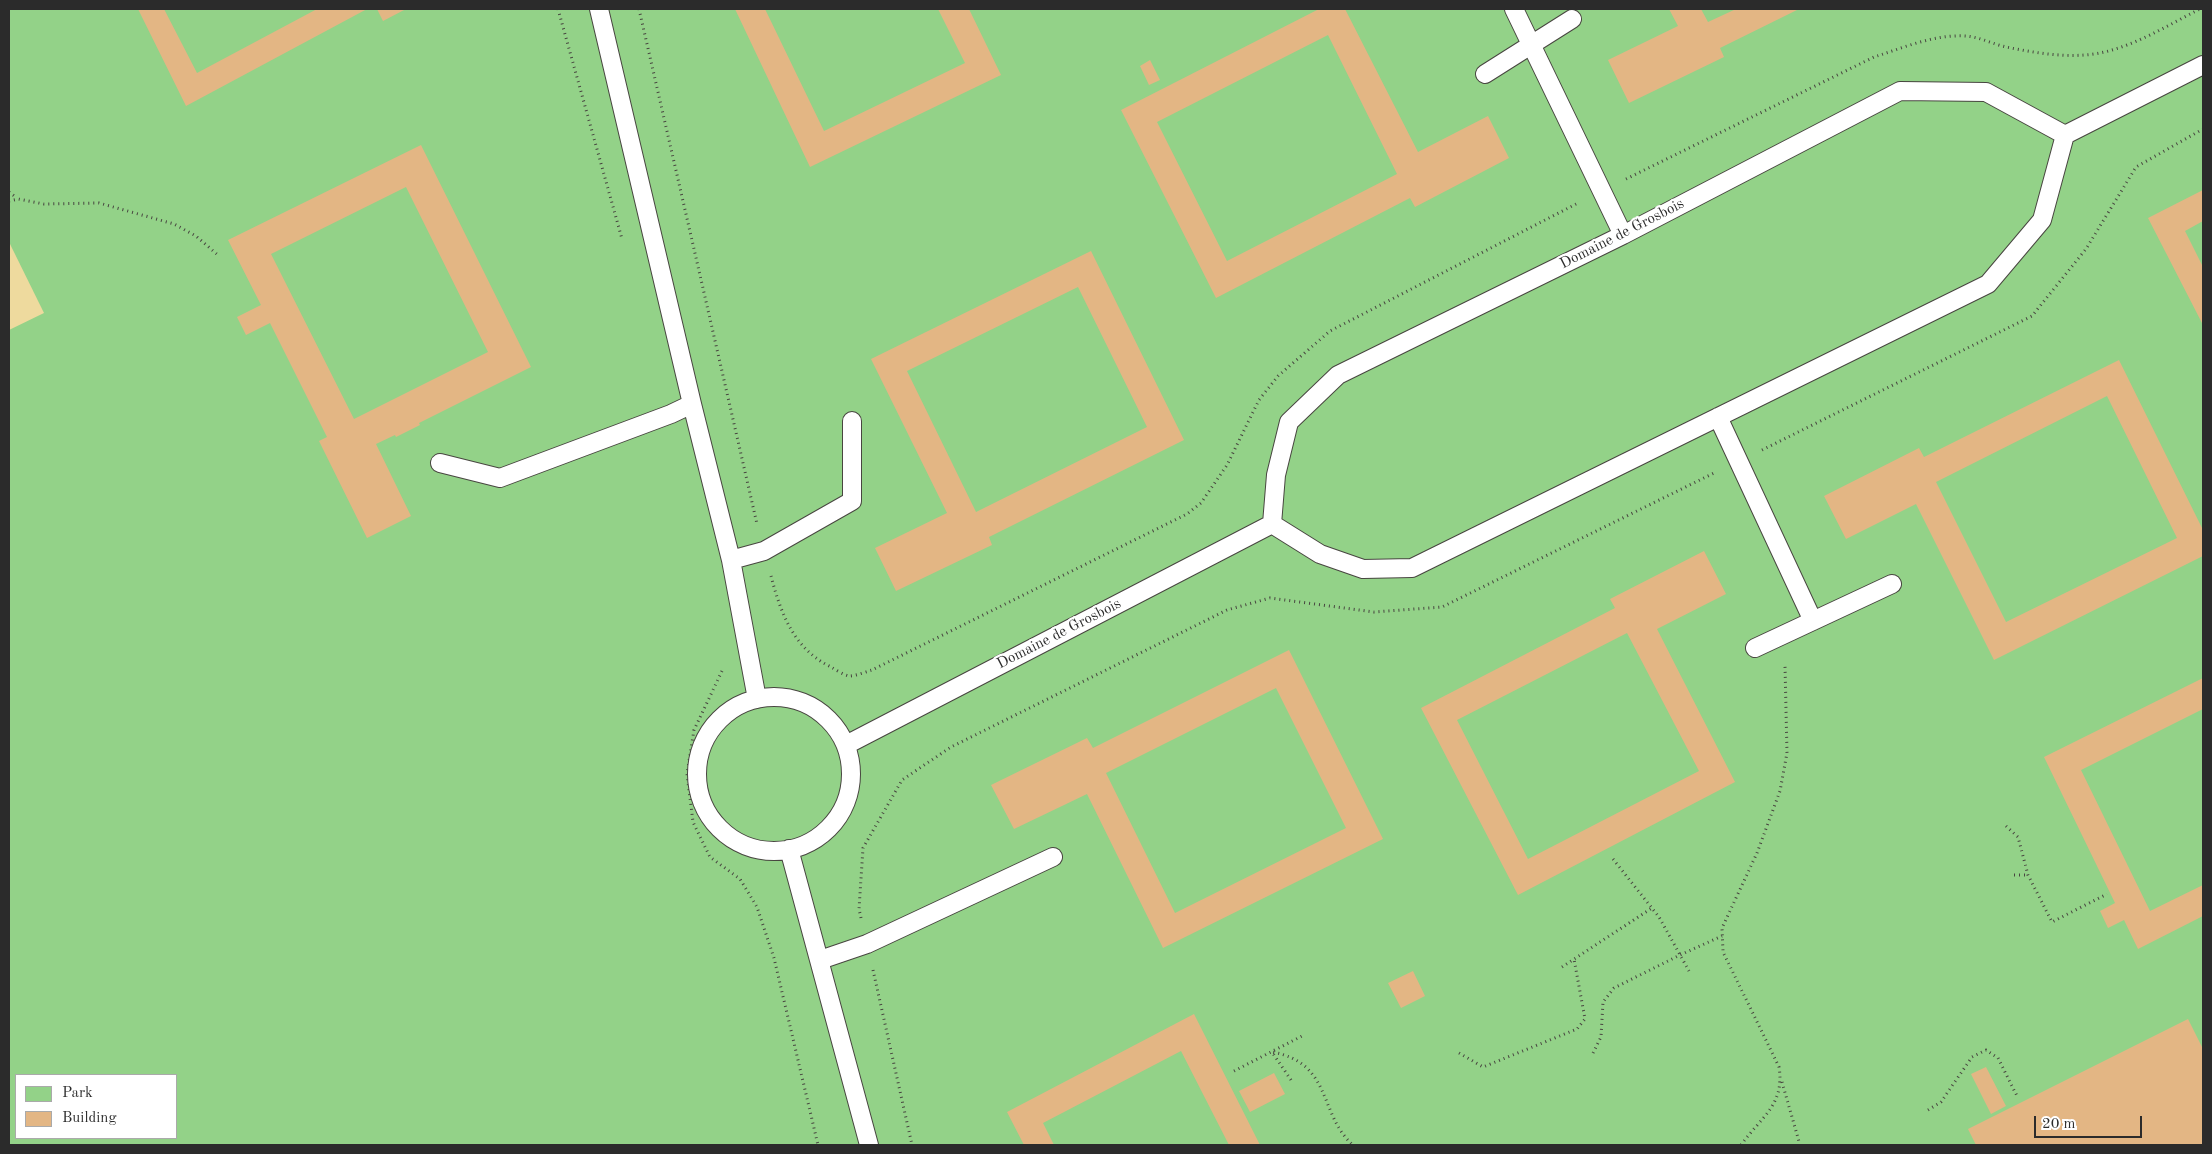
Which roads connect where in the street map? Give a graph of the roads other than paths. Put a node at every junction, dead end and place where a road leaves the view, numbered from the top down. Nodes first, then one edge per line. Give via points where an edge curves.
1 (599, 9) edge
2 (1514, 9) edge
3 (1572, 19) dead end
4 (1532, 45) junction
5 (2203, 65) edge
6 (1486, 74) dead end
7 (2065, 135) junction
8 (1623, 235) junction
9 (692, 404) junction
10 (1718, 417) junction
11 (852, 421) dead end
12 (440, 464) dead end
13 (1272, 524) junction
14 (731, 560) junction
15 (1892, 584) dead end
16 (1814, 621) junction
17 (1755, 648) dead end
18 (757, 698) junction
19 (846, 745) junction
20 (789, 849) junction
21 (1053, 857) dead end
22 (820, 960) junction
23 (869, 1145) edge

1 - 9 lane
2 - 4 lane
3 - 4 lane
4 - 6 lane
4 - 8 lane
5 - 7 lane
7 - 8 lane, Domaine de Grosbois via 1986,92 1900,92
7 - 10 lane via 2042,220 1988,284
8 - 13 lane, Domaine de Grosbois via 1338,375 1289,422 1276,475
9 - 12 lane via 500,478
9 - 14 lane
10 - 13 lane via 1412,568 1363,570 1320,554
10 - 16 lane
11 - 14 lane via 852,501 764,551
13 - 19 lane, Domaine de Grosbois
14 - 18 lane
15 - 16 lane
16 - 17 lane
18 - 19 lane via 775,696 810,705 825,715
18 - 20 lane via 737,706 719,719 706,737 697,779 702,800 712,820 728,835 747,846 768,851
19 - 20 lane via 851,783 837,818 808,843
20 - 22 lane
21 - 22 lane via 867,944
22 - 23 lane

